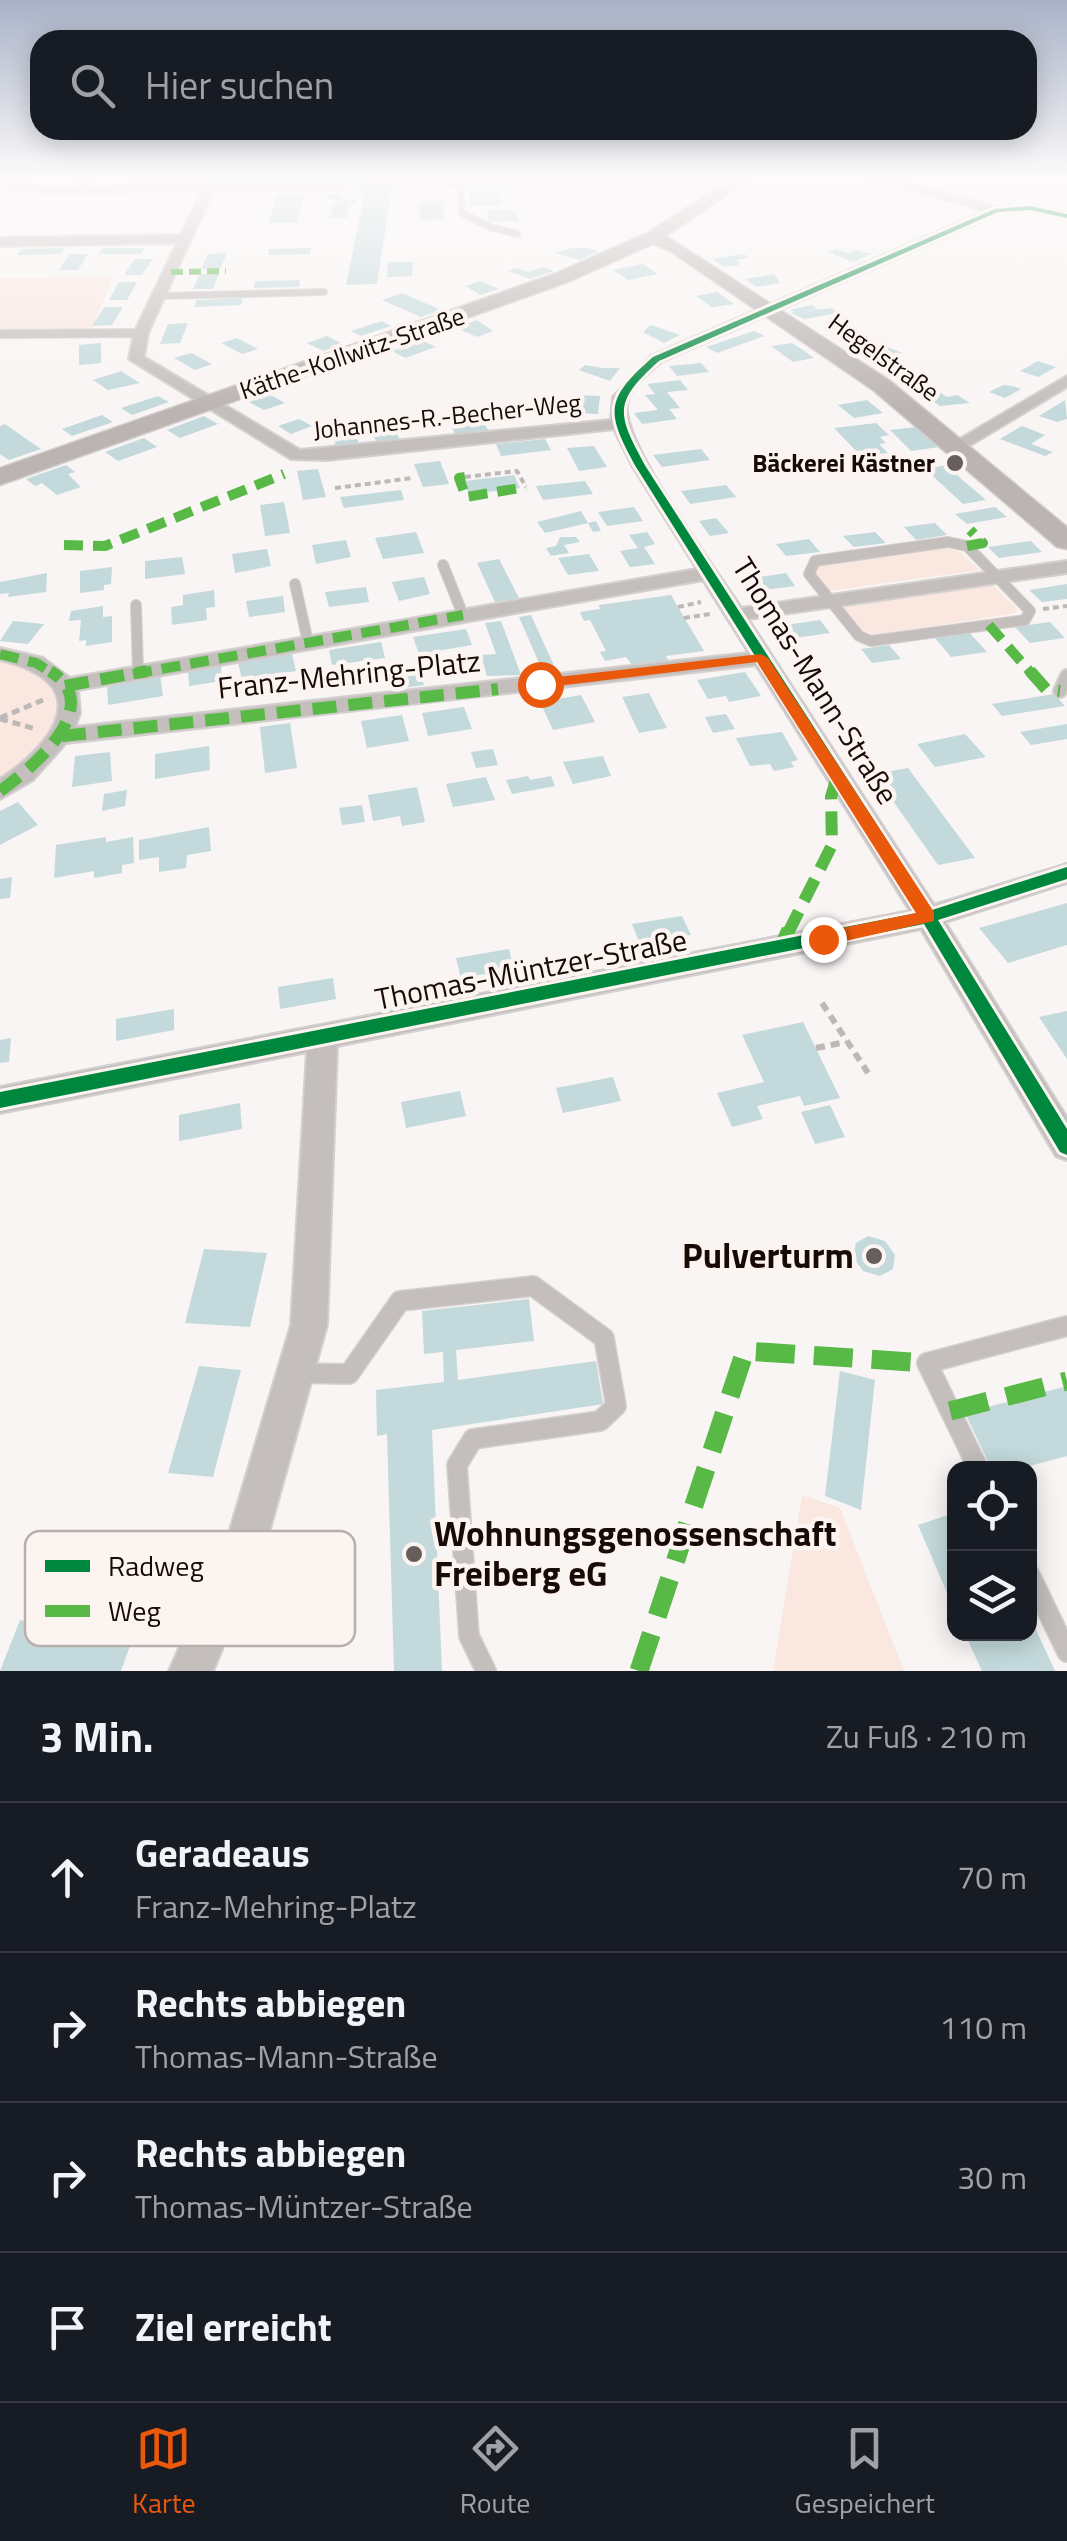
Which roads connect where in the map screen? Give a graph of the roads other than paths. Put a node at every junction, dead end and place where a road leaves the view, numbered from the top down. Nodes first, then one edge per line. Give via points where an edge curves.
1 (177, 255) edge
2 (612, 255) edge
3 (688, 255) edge
4 (894, 255) edge
5 (324, 292) dead end
6 (158, 296) junction
7 (771, 309) junction
8 (0, 334) edge
9 (141, 334) junction
10 (1067, 381) edge
11 (209, 403) junction
12 (617, 424) junction
13 (956, 446) junction
14 (0, 477) edge
15 (1067, 541) edge
16 (443, 565) dead end
17 (1067, 567) edge
18 (709, 573) junction
19 (997, 577) junction
20 (295, 584) dead end
21 (832, 602) junction
22 (136, 605) dead end
23 (463, 615) junction
24 (735, 615) junction
25 (308, 642) junction
26 (0, 654) edge
27 (761, 658) junction
28 (138, 672) junction
29 (1067, 676) edge
30 (66, 688) junction
31 (1060, 691) dead end
32 (62, 736) junction
33 (0, 791) edge
34 (1067, 872) edge
35 (928, 917) junction
36 (322, 1040) junction
37 (0, 1100) edge
38 (1067, 1146) edge
39 (1067, 1326) edge
40 (295, 1373) junction
41 (975, 1461) edge
42 (249, 1531) edge
43 (1037, 1590) edge
44 (202, 1646) edge
45 (1067, 1652) edge
46 (191, 1671) edge
47 (486, 1671) edge

1 - 6 street
2 - 11 street, Käthe-Kollwitz-Straße
3 - 7 street, Hegelstraße
4 - 7 street
5 - 6 lane
6 - 9 street
7 - 12 street via 656,359 632,379 618,403
7 - 13 street, Hegelstraße
8 - 9 lane
9 - 11 street, Johannes-R.-Becher-Weg via 136,358
10 - 13 street
11 - 12 street, Johannes-R.-Becher-Weg via 297,454 316,456
11 - 14 street, Käthe-Kollwitz-Straße
12 - 18 street, Thomas-Mann-Straße
13 - 15 street, Hegelstraße
16 - 23 lane
17 - 19 street
18 - 23 street, Franz-Mehring-Platz
18 - 24 street, Thomas-Mann-Straße
19 - 21 street
19 - 21 lane via 967,546 948,542 815,560 809,574
19 - 21 lane via 1030,611 1025,620 871,641
20 - 25 lane
21 - 24 street
22 - 28 lane
23 - 25 street, Franz-Mehring-Platz
24 - 27 street, Thomas-Mann-Straße
25 - 28 street, Franz-Mehring-Platz
26 - 30 street via 41,665
27 - 32 street, Franz-Mehring-Platz
27 - 35 street, Thomas-Mann-Straße
28 - 30 street, Franz-Mehring-Platz
29 - 31 lane
30 - 32 street via 70,717
32 - 33 street via 38,765
34 - 35 street, Thomas-Müntzer-Straße
35 - 36 street, Thomas-Müntzer-Straße
35 - 38 street, Thomas-Mann-Straße
36 - 37 street, Thomas-Müntzer-Straße
36 - 40 street via 309,1325
39 - 41 lane via 927,1363
40 - 42 street
40 - 47 lane via 349,1374 400,1301 476,1292 533,1286 604,1338 616,1406 600,1422 473,1439 456,1465 468,1636
43 - 45 lane
44 - 46 street

